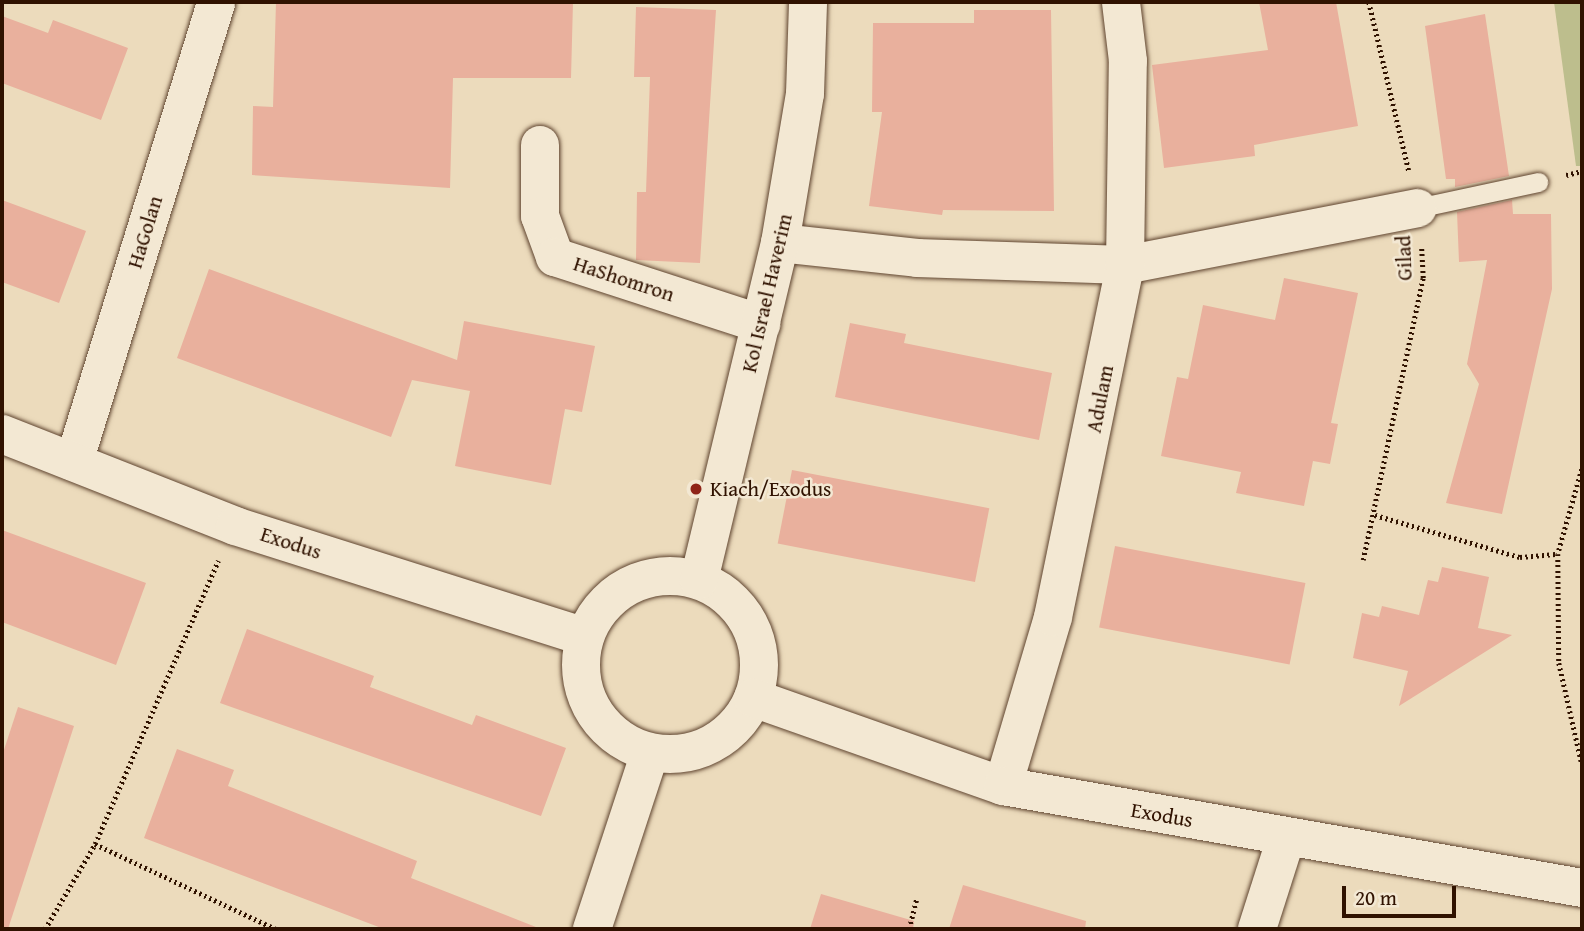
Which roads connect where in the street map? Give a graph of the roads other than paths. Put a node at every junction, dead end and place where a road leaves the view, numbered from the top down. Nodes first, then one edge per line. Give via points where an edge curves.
1 (216, 2) edge
2 (808, 2) edge
3 (1121, 2) edge
4 (540, 145) dead end
5 (1538, 182) dead end
6 (1417, 208) joint
7 (780, 243) junction
8 (1125, 264) junction
9 (761, 324) junction
10 (2, 435) edge
11 (74, 462) junction
12 (699, 580) junction
13 (586, 637) junction
14 (753, 698) junction
15 (650, 752) junction
16 (1003, 786) junction
17 (1286, 838) junction
18 (1582, 888) edge
19 (592, 929) edge
20 (1257, 929) edge

1 - 11 street, HaGolan
2 - 7 street, Kol Israel Haverim via 805,94
3 - 8 street, Adulam via 1128,61
4 - 9 street, HaShomron via 540,216 555,257
5 - 6 lane
6 - 8 street
7 - 8 street via 917,258
7 - 9 street, Kol Israel Haverim
8 - 16 street, Adulam via 1053,617
9 - 12 street, Kol Israel Haverim
10 - 11 street, Exodus
11 - 13 street, Exodus via 234,526
12 - 13 street via 676,575 630,585 595,615
12 - 14 street via 725,594 757,641
13 - 15 street via 581,666 595,713 623,741
14 - 15 street via 740,720 711,744 675,754
14 - 16 street, Exodus
15 - 19 street
16 - 17 street, Exodus
17 - 18 street, Exodus
17 - 20 street

